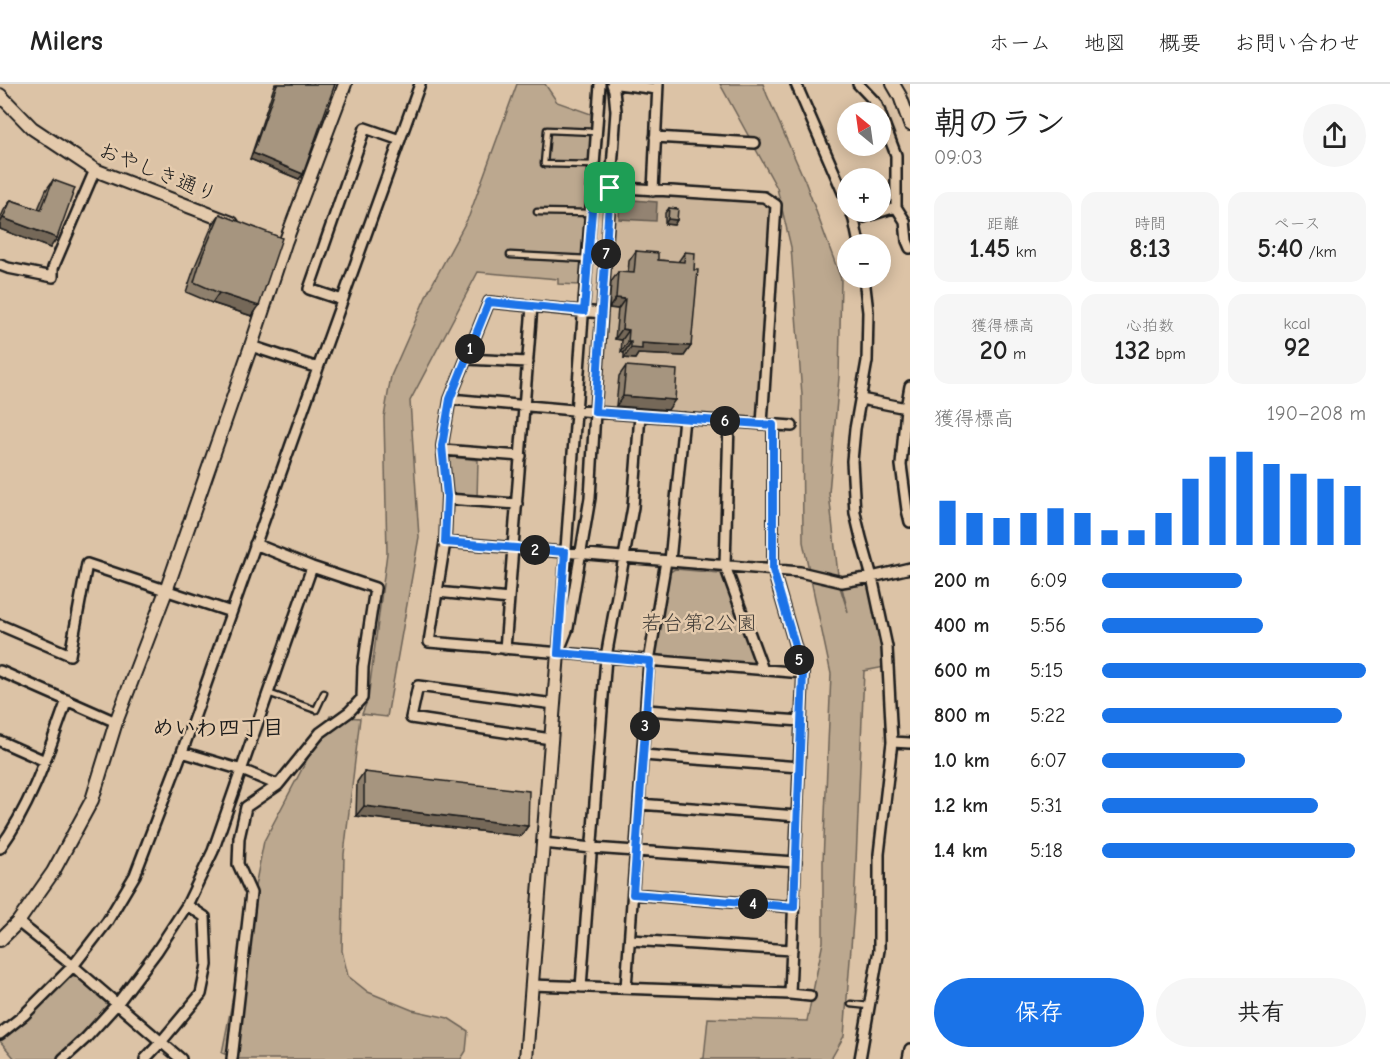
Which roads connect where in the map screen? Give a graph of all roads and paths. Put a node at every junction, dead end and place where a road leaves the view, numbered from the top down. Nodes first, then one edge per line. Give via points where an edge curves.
1 (345, 84) edge
2 (618, 84) edge
3 (796, 84) edge
4 (858, 84) edge
5 (892, 84) edge
6 (417, 85) edge
7 (605, 85) edge
8 (657, 86) edge
9 (905, 93) edge
10 (0, 95) edge
11 (875, 102) edge
12 (910, 124) edge
13 (597, 132) junction
14 (655, 137) junction
15 (400, 140) junction
16 (891, 142) edge
17 (755, 143) dead end
18 (595, 165) junction
19 (96, 170) junction
20 (837, 179) edge
21 (594, 186) junction
22 (610, 188) junction
23 (653, 191) junction
24 (896, 207) junction
25 (891, 208) edge
26 (537, 212) dead end
27 (592, 213) junction
28 (242, 226) edge
29 (910, 248) edge
30 (510, 255) dead end
31 (588, 259) junction
32 (0, 265) edge
33 (865, 288) edge
34 (342, 300) junction
35 (532, 306) junction
36 (584, 311) junction
37 (602, 313) junction
38 (251, 346) junction
39 (466, 359) junction
40 (528, 362) junction
41 (318, 368) junction
42 (910, 386) edge
43 (450, 399) junction
44 (861, 399) junction
45 (525, 406) junction
46 (906, 408) junction
47 (576, 410) junction
48 (595, 412) junction
49 (640, 415) junction
50 (684, 418) junction
51 (729, 422) junction
52 (762, 424) junction
53 (773, 425) junction
54 (792, 426) dead end
55 (442, 450) junction
56 (521, 456) junction
57 (447, 499) junction
58 (517, 504) junction
59 (910, 522) edge
60 (445, 542) junction
61 (255, 544) junction
62 (513, 548) junction
63 (565, 552) junction
64 (581, 554) junction
65 (623, 558) junction
66 (668, 561) junction
67 (725, 566) junction
68 (312, 567) junction
69 (910, 568) edge
70 (773, 570) junction
71 (872, 577) junction
72 (166, 591) junction
73 (437, 592) junction
74 (509, 599) junction
75 (231, 612) junction
76 (0, 625) edge
77 (505, 649) junction
78 (558, 653) junction
79 (606, 657) junction
80 (650, 661) junction
81 (763, 670) junction
82 (0, 671) edge
83 (803, 673) junction
84 (268, 693) junction
85 (324, 693) dead end
86 (67, 700) junction
87 (554, 704) junction
88 (646, 710) junction
89 (801, 721) junction
90 (116, 722) junction
91 (551, 739) junction
92 (0, 741) edge
93 (892, 742) junction
94 (910, 743) edge
95 (182, 752) junction
96 (643, 754) junction
97 (45, 761) junction
98 (800, 767) junction
99 (242, 770) junction
100 (278, 785) junction
101 (639, 804) junction
102 (797, 816) junction
103 (543, 843) junction
104 (0, 848) edge
105 (592, 848) junction
106 (636, 851) junction
107 (796, 862) junction
108 (633, 894) junction
109 (187, 905) junction
110 (794, 907) junction
111 (18, 921) junction
112 (0, 940) edge
113 (630, 940) junction
114 (792, 950) junction
115 (74, 966) junction
116 (531, 985) junction
117 (581, 987) junction
118 (626, 988) junction
119 (790, 994) junction
120 (810, 996) dead end
121 (117, 1004) junction
122 (851, 1004) dead end
123 (870, 1006) junction
124 (0, 1034) edge
125 (161, 1042) junction
126 (910, 1049) edge
127 (63, 1059) edge
128 (145, 1059) edge
129 (182, 1059) edge
130 (232, 1059) edge
131 (526, 1059) edge
132 (860, 1059) edge
133 (908, 1059) edge

1 - 38 street via 279,241
2 - 8 street
3 - 20 street
4 - 11 street
5 - 9 street
6 - 15 street
7 - 13 street
7 - 22 street via 614,90 616,111
8 - 14 street
9 - 12 street
10 - 19 street, おやしき通り via 32,128
13 - 18 street
13 - 18 lane via 547,130 544,164
14 - 17 street
14 - 23 street
15 - 34 street
15 - 34 street via 365,129 309,289
16 - 24 street via 896,155
18 - 21 street
19 - 28 street, おやしき通り
19 - 32 street via 53,268 53,277
21 - 22 street
21 - 27 street
22 - 23 street
22 - 37 street
23 - 52 street via 764,197 776,205
24 - 25 street
24 - 29 street via 905,221
26 - 27 lane
27 - 31 street
30 - 31 lane
31 - 36 street
33 - 44 street via 867,361
34 - 41 street
35 - 36 street
35 - 39 street via 489,302
35 - 40 street
36 - 37 street
36 - 47 street
37 - 48 street
38 - 41 street
38 - 72 street
39 - 40 street
39 - 43 street
40 - 45 street
41 - 61 street
42 - 46 street
43 - 45 street
43 - 55 street
44 - 46 street
44 - 71 street via 852,461 855,513
45 - 47 street
45 - 56 street
46 - 59 street via 901,465
47 - 48 street
47 - 63 street
48 - 49 street
48 - 64 street via 590,498
49 - 50 street
49 - 65 street via 633,507
50 - 51 street
50 - 66 street
51 - 52 street
51 - 67 street
52 - 53 street
53 - 54 street
53 - 70 street
55 - 56 street
55 - 57 street
56 - 58 street
57 - 58 street
57 - 60 street
58 - 62 street
60 - 62 street
60 - 73 street
61 - 68 street
61 - 75 street
62 - 63 street
62 - 74 street
63 - 64 street
63 - 78 street
64 - 65 street
64 - 78 street via 568,628
65 - 66 street
65 - 79 street
66 - 67 street
66 - 80 street
67 - 70 street
67 - 81 street
68 - 84 street
68 - 100 street via 375,588 362,698 320,733
69 - 71 street
70 - 71 street via 842,582
70 - 83 street
71 - 93 street via 887,647
72 - 75 street
72 - 76 street via 87,564 70,655
72 - 90 street
73 - 74 street
73 - 77 street via 429,642
74 - 77 street
75 - 95 street
77 - 78 street
78 - 79 street
78 - 87 street
79 - 80 street
79 - 105 street
80 - 81 street
80 - 88 street
81 - 83 street
82 - 86 street
83 - 89 street
84 - 85 lane via 316,710
84 - 99 street
86 - 90 street
86 - 97 street
87 - 91 street
87 - 91 street via 418,686 411,718
88 - 89 street
88 - 96 street
89 - 98 street
90 - 111 street via 92,800 53,872
91 - 103 street
92 - 97 street
93 - 94 street
93 - 123 street via 879,854 879,950
95 - 99 street
95 - 115 street via 135,875
96 - 98 street
96 - 101 street
97 - 104 street
98 - 102 street
99 - 100 street
99 - 109 street via 213,851
100 - 130 street via 246,807 239,838 238,864 251,893
101 - 102 street
101 - 106 street
102 - 107 street
103 - 105 street
103 - 116 street
105 - 106 street
105 - 117 street
106 - 107 street
106 - 108 street
107 - 110 street
108 - 110 street
108 - 113 street
109 - 121 street
109 - 125 street via 206,917 207,965 201,994
110 - 114 street
111 - 112 street
111 - 115 street
113 - 114 street
113 - 118 street
114 - 119 street
115 - 121 street
115 - 124 street
116 - 117 street
116 - 131 street
117 - 118 street
118 - 119 street
119 - 120 street
121 - 125 street
121 - 127 street
122 - 123 lane
123 - 132 street
125 - 128 street
125 - 129 street
126 - 133 street

